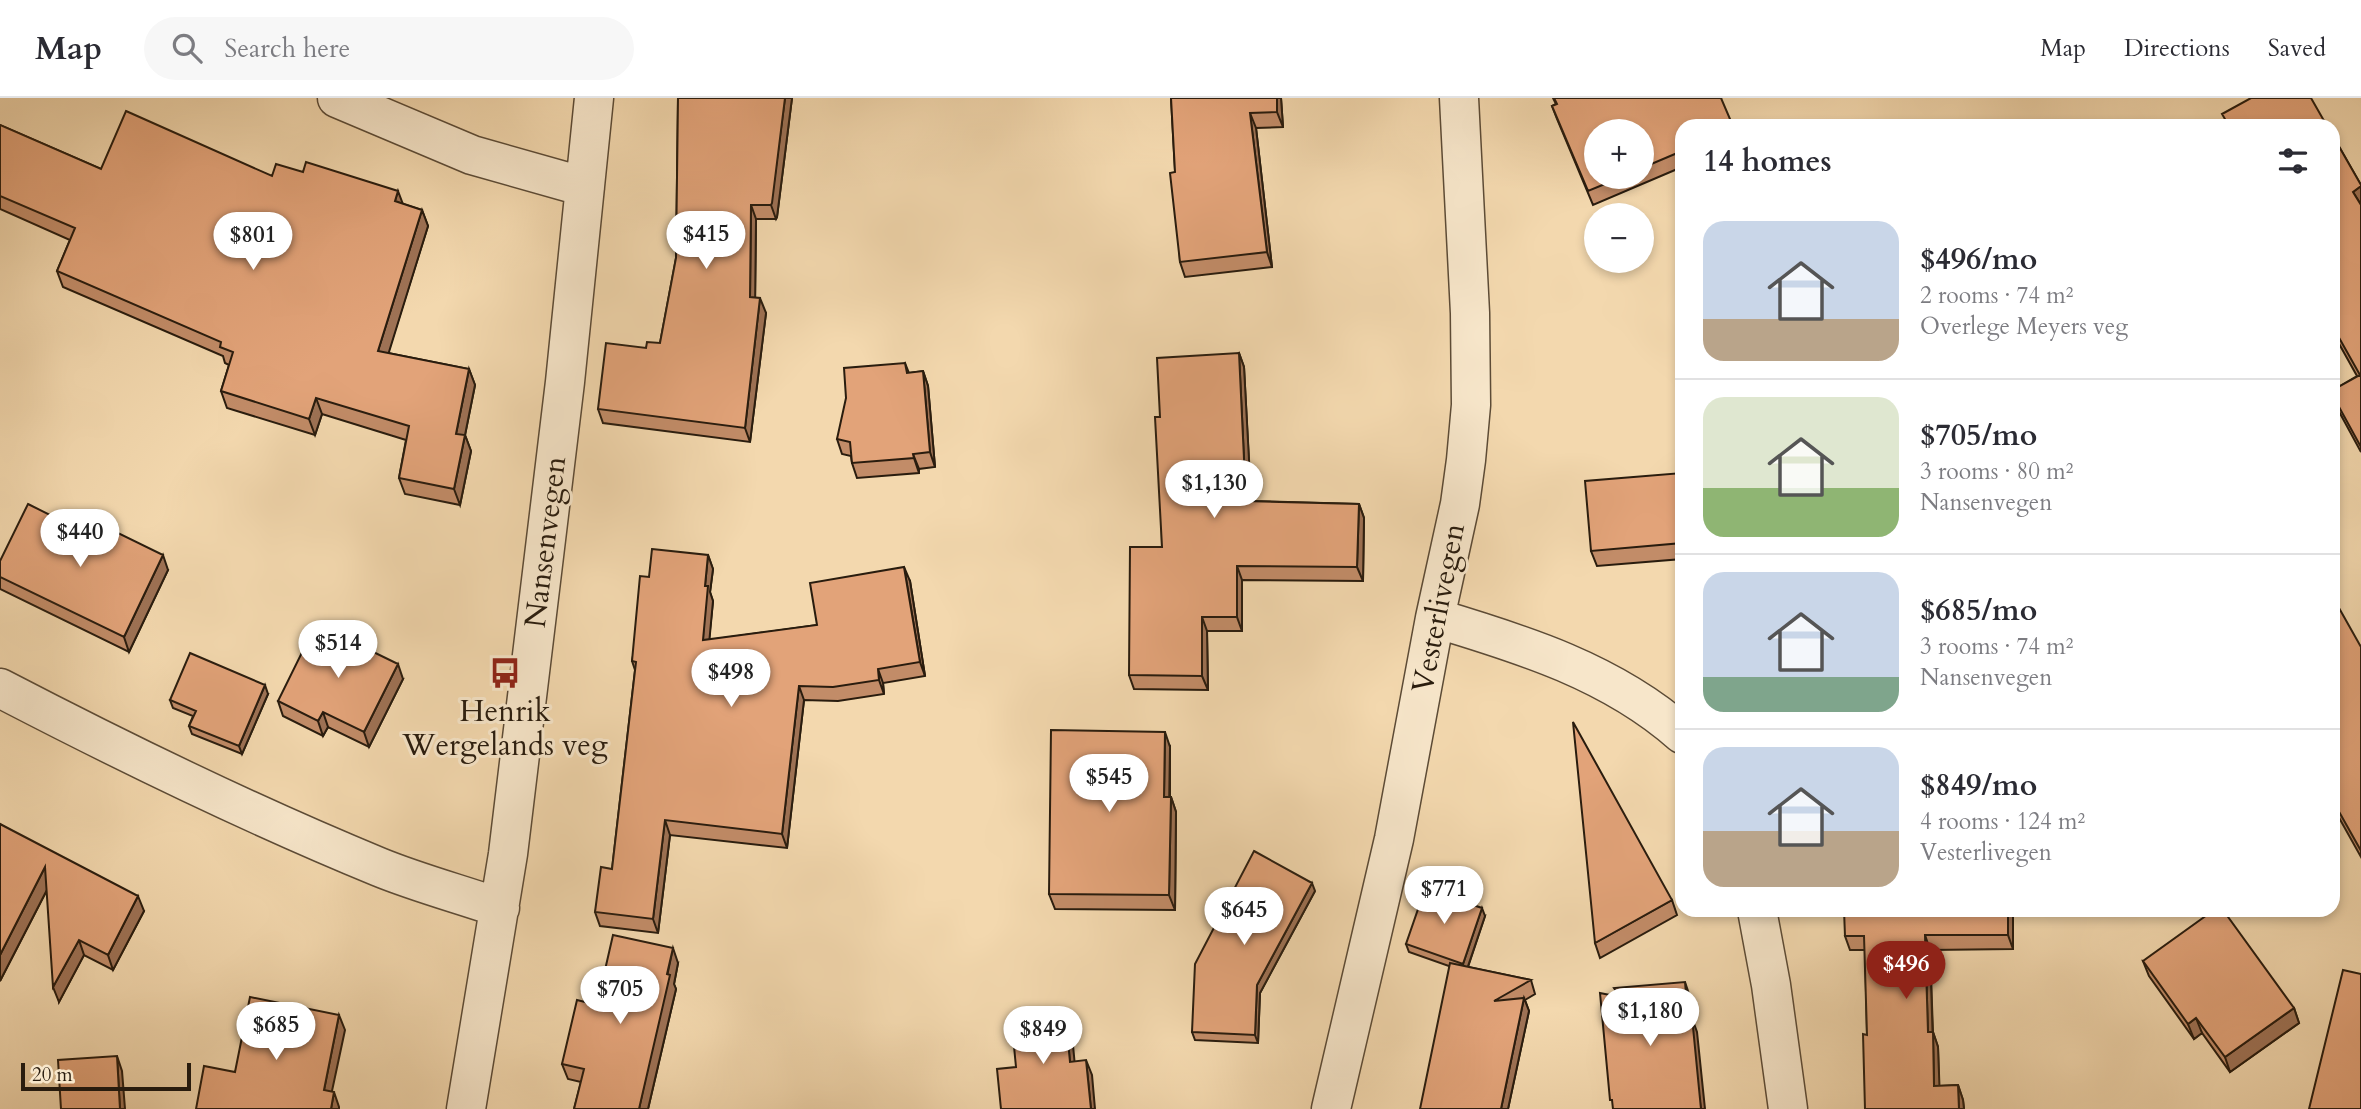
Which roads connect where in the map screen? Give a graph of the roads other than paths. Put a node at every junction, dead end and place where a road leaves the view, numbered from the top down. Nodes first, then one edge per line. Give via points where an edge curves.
1 (337, 98) edge
2 (593, 98) edge
3 (1460, 98) edge
4 (585, 187) junction
5 (1434, 618) junction
6 (0, 688) edge
7 (1675, 728) edge
8 (500, 908) junction
9 (1758, 917) edge
10 (466, 1109) edge
11 (1331, 1109) edge
12 (1787, 1109) edge

1 - 4 street via 472,155
2 - 4 street, Nansenvegen
3 - 5 street, Vesterlivegen via 1471,405 1460,503
4 - 8 street, Nansenvegen
5 - 7 street via 1570,664
5 - 11 street, Vesterlivegen via 1394,839
6 - 8 street via 312,838 381,868
8 - 10 street, Nansenvegen
9 - 12 street

